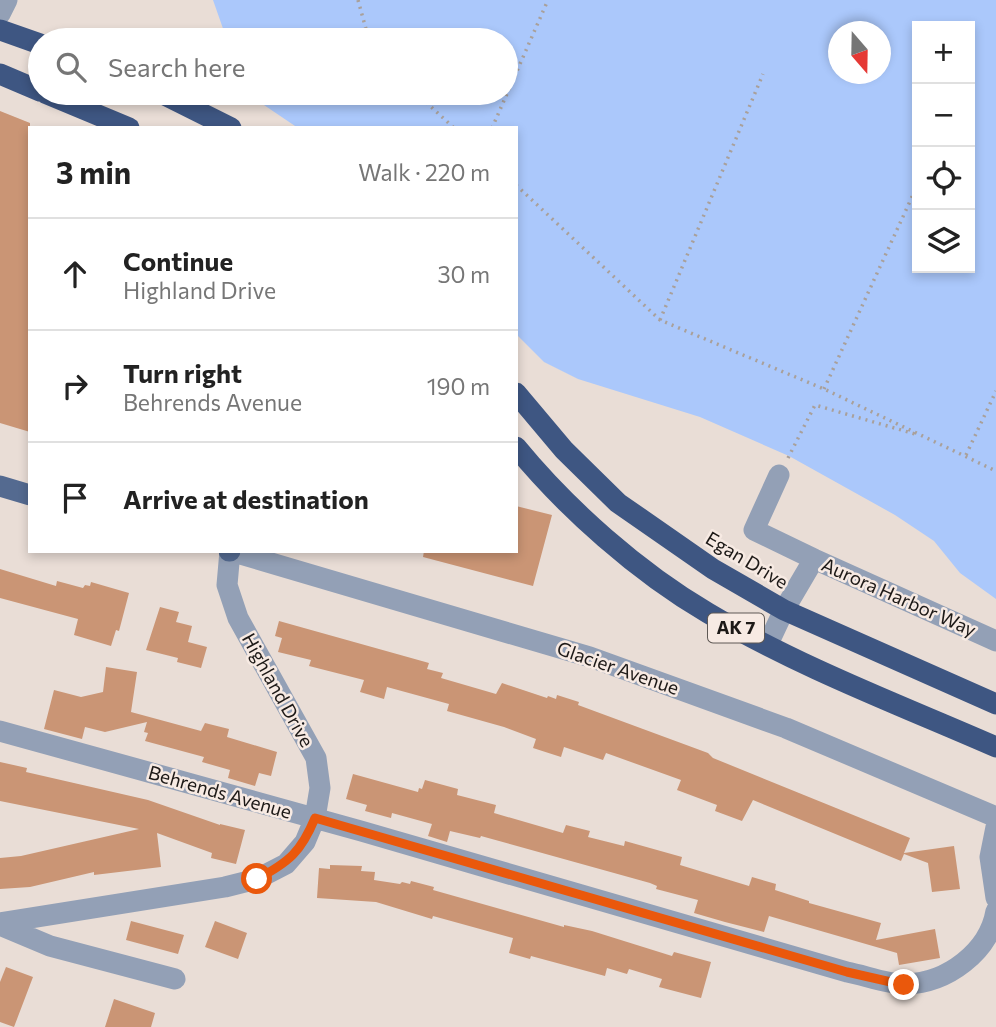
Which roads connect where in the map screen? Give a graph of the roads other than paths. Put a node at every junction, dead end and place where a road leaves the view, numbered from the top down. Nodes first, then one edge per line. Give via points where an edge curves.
1 (7, 0) edge
2 (0, 14) edge
3 (0, 30) edge
4 (28, 40) edge
5 (0, 74) edge
6 (28, 86) edge
7 (75, 105) edge
8 (185, 105) edge
9 (125, 126) edge
10 (227, 126) edge
11 (518, 395) edge
12 (518, 449) edge
13 (779, 475) road end
14 (0, 486) edge
15 (28, 494) edge
16 (230, 553) edge
17 (237, 553) edge
18 (814, 559) junction
19 (784, 610) junction
20 (996, 641) edge
21 (768, 644) junction
22 (996, 704) edge
23 (0, 731) edge
24 (996, 747) edge
25 (996, 817) edge
26 (315, 818) junction
27 (996, 827) edge
28 (996, 898) edge
29 (996, 911) edge
30 (0, 924) edge
31 (175, 979) dead end

1 - 2 street
3 - 4 highway
5 - 6 highway
7 - 9 highway
8 - 10 highway
11 - 19 highway, Egan Drive / AK 7 via 618,503 713,569
12 - 21 highway, AK 7 via 616,549 707,612
13 - 18 street via 754,530
14 - 15 main road
16 - 26 street, Highland Drive via 227,584 239,618 316,758 320,788
17 - 25 street, Glacier Avenue via 590,656 786,728
18 - 19 street, Aurora Harbor Way
18 - 20 street, Aurora Harbor Way
19 - 21 street, Aurora Harbor Way
19 - 22 highway, Egan Drive / AK 7
21 - 24 highway, AK 7
23 - 26 street, Behrends Avenue
26 - 29 street, Behrends Avenue via 904,985 935,979 964,962 987,937
26 - 30 street, Highland Drive via 305,842 286,864 257,879
27 - 28 street via 990,857
30 - 31 street via 50,946

